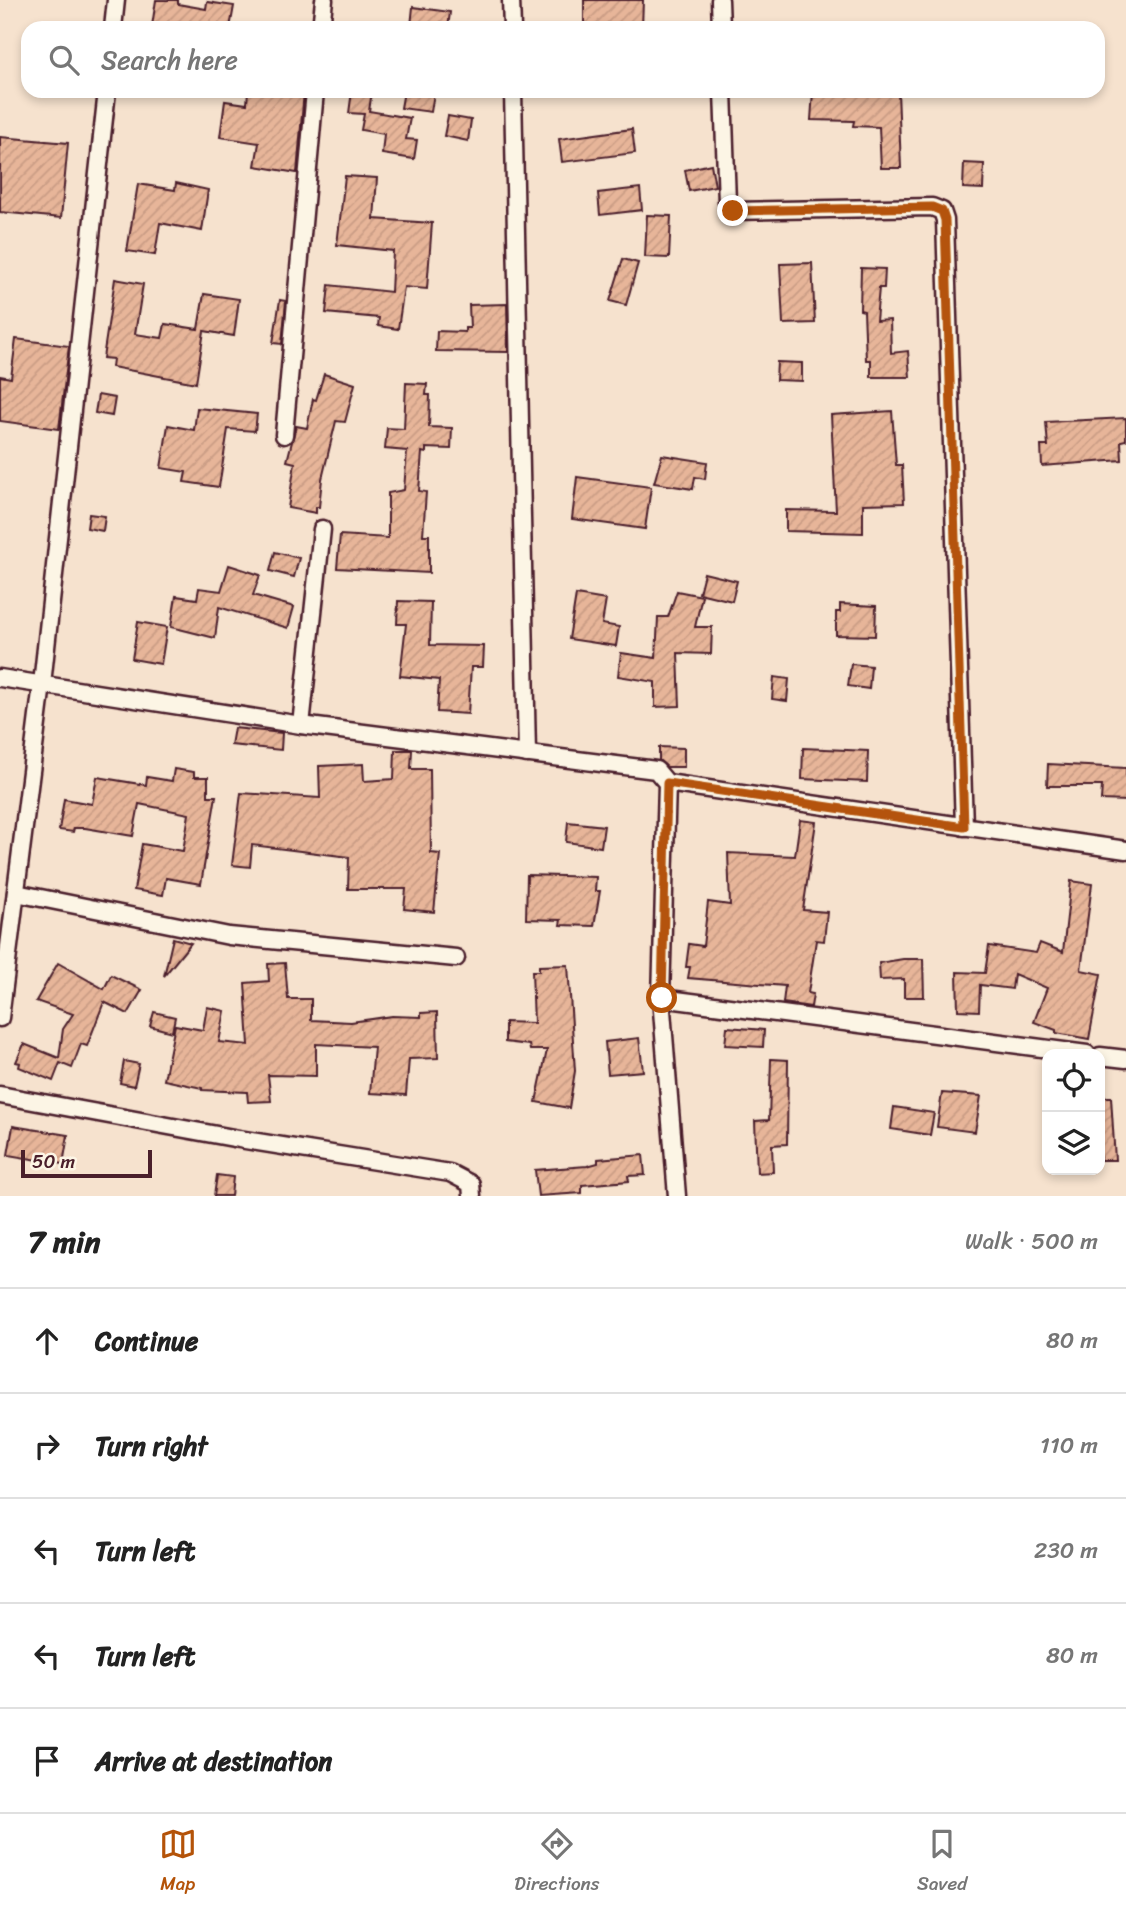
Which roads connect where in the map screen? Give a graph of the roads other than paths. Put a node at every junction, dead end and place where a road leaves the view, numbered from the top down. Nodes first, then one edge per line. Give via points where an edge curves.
1 (116, 0) edge
2 (324, 0) edge
3 (511, 0) edge
4 (720, 0) edge
5 (114, 21) edge
6 (322, 21) edge
7 (512, 21) edge
8 (721, 21) edge
9 (106, 98) edge
10 (315, 98) edge
11 (513, 98) edge
12 (723, 98) edge
13 (284, 435) dead end
14 (322, 529) dead end
15 (0, 678) edge
16 (42, 684) junction
17 (301, 724) junction
18 (527, 754) junction
19 (667, 783) junction
20 (964, 827) junction
21 (1126, 850) edge
22 (16, 893) junction
23 (456, 958) dead end
24 (662, 998) junction
25 (0, 1018) edge
26 (1049, 1049) edge
27 (1105, 1057) edge
28 (1126, 1059) edge
29 (0, 1095) edge
30 (472, 1196) edge
31 (677, 1196) edge

1 - 5 street
2 - 6 street
3 - 7 street
4 - 8 street
9 - 16 street
10 - 13 street
11 - 18 street
12 - 20 street via 727,202 733,211 932,207 942,211 945,220
14 - 17 street
15 - 16 street
16 - 17 street
16 - 22 street
17 - 18 street
18 - 19 street via 656,770
19 - 20 street
19 - 24 street
20 - 21 street
22 - 23 street via 229,936
22 - 25 street
24 - 26 street
24 - 31 street
27 - 28 street
29 - 30 street via 450,1173 471,1184

